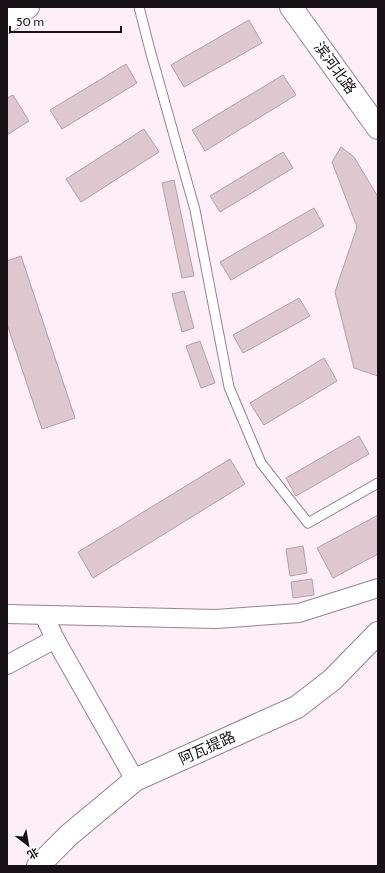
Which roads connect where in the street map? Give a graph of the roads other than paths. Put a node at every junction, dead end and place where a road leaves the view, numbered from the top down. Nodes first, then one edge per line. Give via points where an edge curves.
1 (28, 7) edge
2 (139, 7) edge
3 (291, 7) edge
4 (7, 22) edge
5 (378, 128) edge
6 (378, 483) edge
7 (378, 588) edge
8 (7, 614) edge
9 (44, 615) junction
10 (378, 633) edge
11 (55, 639) junction
12 (7, 665) edge
13 (134, 780) junction
14 (38, 866) edge

1 - 4 street
2 - 6 lane via 195,210 229,387 261,463 308,523
3 - 5 street, 滨河北路
7 - 9 street via 299,613 216,618
8 - 9 street
9 - 11 street
10 - 13 street, 阿瓦提路 via 332,680 297,707
11 - 12 street
11 - 13 street
13 - 14 street, 阿瓦提路 via 69,835

